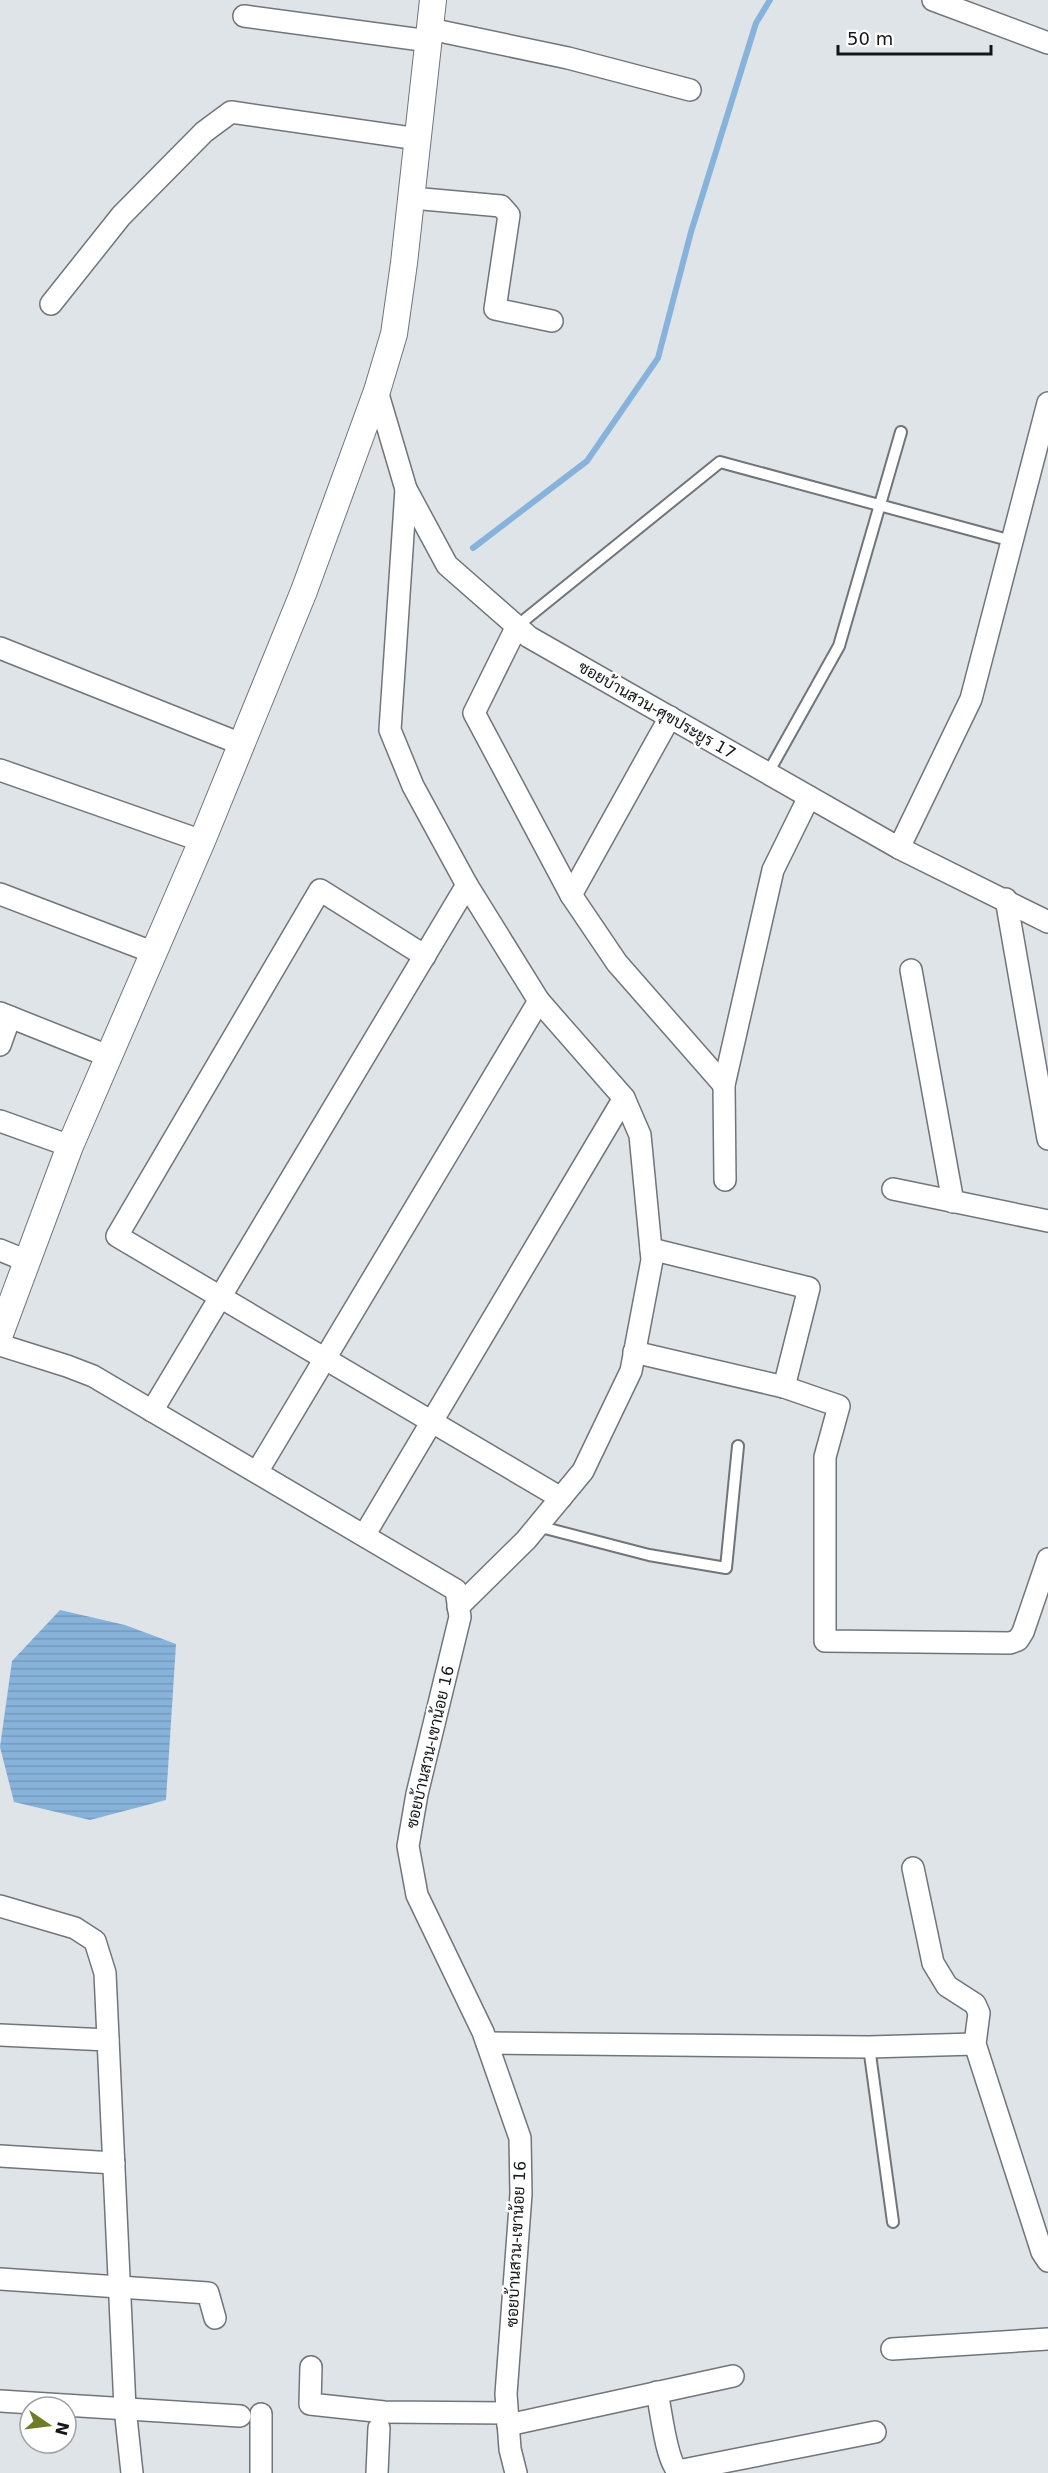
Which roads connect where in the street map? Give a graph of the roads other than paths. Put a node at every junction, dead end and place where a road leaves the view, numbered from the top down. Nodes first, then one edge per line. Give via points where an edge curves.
1 (433, 0) edge
2 (933, 0) edge
3 (244, 16) dead end
4 (430, 35) junction
5 (1048, 43) edge
6 (690, 90) dead end
7 (418, 139) junction
8 (412, 198) junction
9 (51, 304) dead end
10 (552, 321) dead end
11 (377, 391) junction
12 (1048, 403) edge
13 (901, 432) dead end
14 (406, 489) junction
15 (880, 505) junction
16 (1012, 541) junction
17 (517, 626) junction
18 (0, 648) edge
19 (670, 717) junction
20 (241, 744) junction
21 (0, 770) edge
22 (768, 773) junction
23 (809, 796) junction
24 (202, 842) junction
25 (899, 848) junction
26 (467, 885) junction
27 (0, 894) edge
28 (571, 895) junction
29 (1006, 899) junction
30 (1048, 922) edge
31 (152, 952) junction
32 (425, 956) junction
33 (911, 970) dead end
34 (539, 1001) junction
35 (5, 1015) edge
36 (0, 1045) edge
37 (108, 1056) junction
38 (724, 1085) junction
39 (624, 1098) junction
40 (0, 1121) edge
41 (1048, 1139) edge
42 (70, 1146) junction
43 (726, 1179) dead end
44 (893, 1189) dead end
45 (953, 1202) junction
46 (1048, 1221) edge
47 (651, 1249) junction
48 (0, 1250) edge
49 (27, 1261) junction
50 (221, 1297) junction
51 (0, 1334) edge
52 (0, 1345) edge
53 (634, 1352) junction
54 (325, 1358) junction
55 (784, 1388) junction
56 (152, 1411) junction
57 (432, 1422) junction
58 (738, 1446) dead end
59 (257, 1472) junction
60 (561, 1498) junction
61 (537, 1526) junction
62 (365, 1534) junction
63 (1048, 1558) edge
64 (458, 1607) junction
65 (913, 1868) dead end
66 (0, 1906) edge
67 (0, 2035) edge
68 (108, 2040) junction
69 (487, 2043) junction
70 (975, 2044) junction
71 (869, 2047) junction
72 (0, 2156) edge
73 (114, 2163) junction
74 (893, 2222) dead end
75 (1048, 2261) edge
76 (0, 2278) edge
77 (119, 2287) junction
78 (215, 2318) dead end
79 (1048, 2339) edge
80 (892, 2349) dead end
81 (311, 2367) dead end
82 (733, 2376) dead end
83 (657, 2392) junction
84 (0, 2401) edge
85 (125, 2408) junction
86 (261, 2414) dead end
87 (240, 2416) dead end
88 (508, 2419) junction
89 (379, 2428) dead end
90 (875, 2432) dead end
91 (132, 2473) edge
92 (261, 2473) edge
93 (377, 2473) edge
94 (516, 2473) edge

1 - 4 street
2 - 5 street
3 - 4 street
4 - 6 street via 568,58
4 - 7 street
7 - 8 street
7 - 9 street via 231,112 204,132 121,216
8 - 10 street via 501,206 510,215 495,309
8 - 11 street via 394,334
11 - 14 street, ซอยบ้านสวน-ศุขประยูร 17
11 - 20 street via 304,591
12 - 16 street
13 - 15 lane
14 - 17 street, ซอยบ้านสวน-ศุขประยูร 17 via 447,565
14 - 26 street via 390,730 413,786
15 - 16 lane
15 - 17 lane via 720,462
15 - 22 lane via 839,646
16 - 25 street via 970,699
17 - 19 street, ซอยบ้านสวน-ศุขประยูร 17 via 529,637
17 - 28 street via 474,713
18 - 20 street
19 - 22 street, ซอยบ้านสวน-ศุขประยูร 17
19 - 28 street
20 - 24 street
21 - 24 street
22 - 23 street, ซอยบ้านสวน-ศุขประยูร 17
23 - 25 street, ซอยบ้านสวน-ศุขประยูร 17
23 - 38 street via 772,870
24 - 31 street
25 - 29 street, ซอยบ้านสวน-ศุขประยูร 17
26 - 32 street
26 - 34 street
27 - 31 street
28 - 38 street via 616,963
29 - 30 street, ซอยบ้านสวน-ศุขประยูร 17
29 - 41 street
31 - 37 street
32 - 50 street
32 - 50 street via 320,890 117,1236
33 - 45 street
34 - 39 street
34 - 54 street
35 - 36 street
35 - 37 street
37 - 42 street
38 - 43 street
39 - 47 street via 640,1135
39 - 57 street
40 - 42 street
42 - 49 street
44 - 45 street
45 - 46 street
47 - 53 street
47 - 55 street via 809,1288
48 - 49 street
49 - 51 street
50 - 54 street
50 - 56 street
52 - 56 street via 93,1376
53 - 55 street
53 - 60 street via 631,1371 583,1471
54 - 57 street
54 - 59 street
55 - 63 street via 839,1406 825,1457 825,1641 1010,1643 1023,1632
56 - 59 street
57 - 60 street
57 - 62 street
58 - 61 lane via 726,1568 649,1555
59 - 62 street
60 - 61 street
61 - 64 street
62 - 64 street via 456,1590
64 - 69 street, ซอยบ้านสวน-เขาน้อย 16 via 460,1617 408,1846 417,1895
65 - 70 street via 933,1963 947,1986 975,2004 979,2013
66 - 68 street via 75,1928 95,1941 105,1973
67 - 68 street
68 - 73 street
69 - 71 street
69 - 88 street, ซอยบ้านสวน-เขาน้อย 16 via 520,2138 521,2194 506,2394
70 - 71 street
70 - 75 street
71 - 74 lane
72 - 73 street
73 - 77 street
76 - 77 street
77 - 78 street via 208,2293
77 - 85 street
79 - 80 street
81 - 88 street via 309,2404
82 - 83 street
83 - 88 street
83 - 90 street via 670,2455 678,2471
84 - 85 street
85 - 87 street
85 - 91 street
86 - 92 street
88 - 94 street, ซอยบ้านสวน-เขาน้อย 16
89 - 93 street

